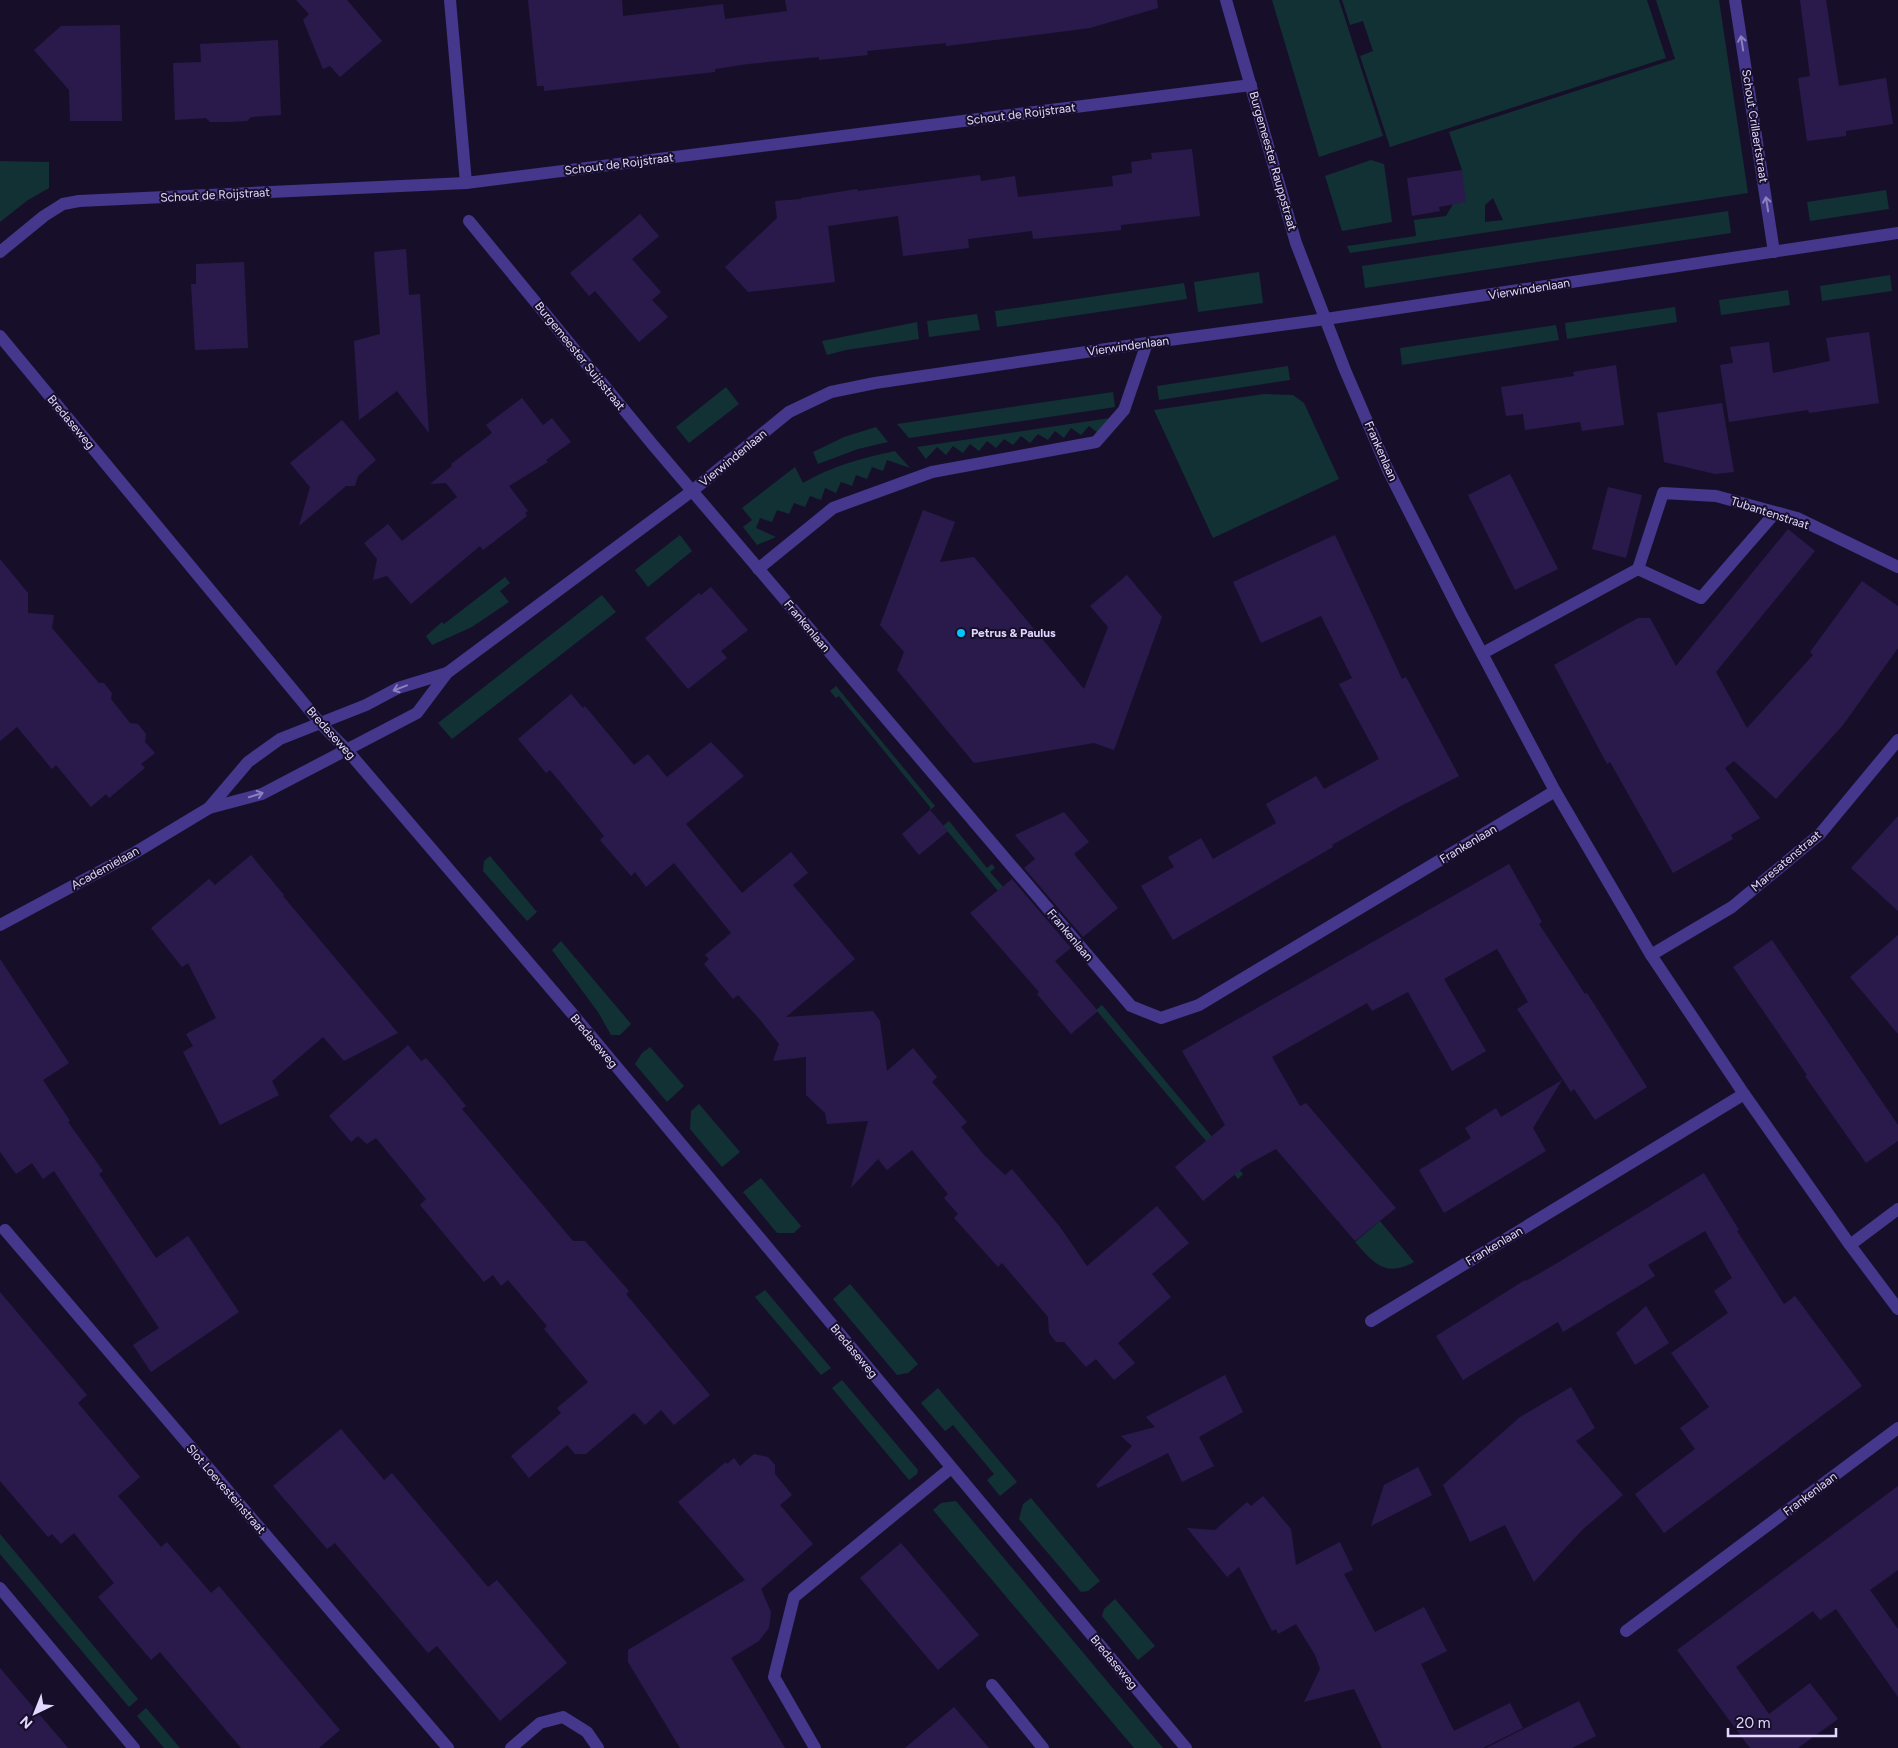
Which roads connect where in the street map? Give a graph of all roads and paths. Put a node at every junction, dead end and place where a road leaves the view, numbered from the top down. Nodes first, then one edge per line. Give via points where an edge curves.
1 (450, 0) edge
2 (1226, 0) edge
3 (1735, 0) edge
4 (1251, 85) junction
5 (466, 183) junction
6 (469, 221) dead end
7 (1898, 233) edge
8 (0, 252) edge
9 (1774, 252) junction
10 (1326, 319) junction
11 (0, 336) edge
12 (1147, 343) junction
13 (692, 491) junction
14 (1775, 513) junction
15 (1898, 566) edge
16 (758, 569) junction
17 (1638, 569) junction
18 (1483, 653) junction
19 (447, 673) junction
20 (321, 724) junction
21 (1898, 740) edge
22 (346, 749) junction
23 (1555, 791) junction
24 (209, 808) junction
25 (0, 925) edge
26 (1651, 955) junction
27 (1744, 1094) junction
28 (1898, 1209) edge
29 (5, 1230) dead end
30 (1850, 1245) junction
31 (1898, 1309) edge
32 (1372, 1321) dead end
33 (1898, 1428) edge
34 (951, 1468) junction
35 (0, 1588) edge
36 (1626, 1631) dead end
37 (992, 1685) dead end
38 (134, 1748) edge
39 (448, 1748) edge
40 (510, 1748) edge
41 (598, 1748) edge
42 (815, 1748) edge
43 (1044, 1748) edge
44 (1186, 1748) edge

1 - 5 street
2 - 4 street, Burgemeester Rauppstraat
9 -> 3 street, Schout Crillaertstraat
4 - 5 street, Schout de Roijstraat
4 - 10 street, Burgemeester Rauppstraat via 1296,243
5 - 8 street, Schout de Roijstraat via 79,201 63,204 44,216
6 - 13 street, Burgemeester Suijsstraat
7 - 9 street, Vierwindenlaan
9 - 10 street, Vierwindenlaan
10 - 12 street, Vierwindenlaan
10 - 18 street, Frankenlaan via 1388,470
11 - 20 street, Bredaseweg
12 - 13 street, Vierwindenlaan via 831,392 789,412
12 - 16 street via 1124,410 1096,442 932,472 833,508
13 - 16 street, Frankenlaan
13 - 19 street, Vierwindenlaan
14 - 15 street, Tubantenstraat via 1797,518
14 - 17 street via 1701,598
14 - 17 street, Tubantenstraat via 1716,496 1662,493
16 - 23 street, Frankenlaan via 1131,1006 1161,1018 1199,1004
17 - 18 street
18 - 23 street, Frankenlaan
19 -> 20 street, Vierwindenlaan via 398,688
19 - 22 street, Vierwindenlaan via 417,713
20 - 22 street, Bredaseweg
20 - 24 street, Academielaan via 280,739 248,762
21 - 26 street, Maresatenstraat via 1820,834 1732,907
24 -> 22 street, Academielaan via 262,794
22 - 34 street, Bredaseweg via 570,1011
23 - 26 street, Frankenlaan
24 - 25 street, Academielaan via 136,852
26 - 27 street, Frankenlaan
27 - 30 street, Frankenlaan
27 - 32 street, Frankenlaan
28 - 30 street
29 - 39 street, Slot Loevesteinstraat
30 - 31 street, Frankenlaan
33 - 36 street, Frankenlaan
34 - 42 street via 794,1597 774,1677
34 - 44 street, Bredaseweg
35 - 38 street
37 - 43 street
40 - 41 street via 540,1723 563,1717 587,1732

